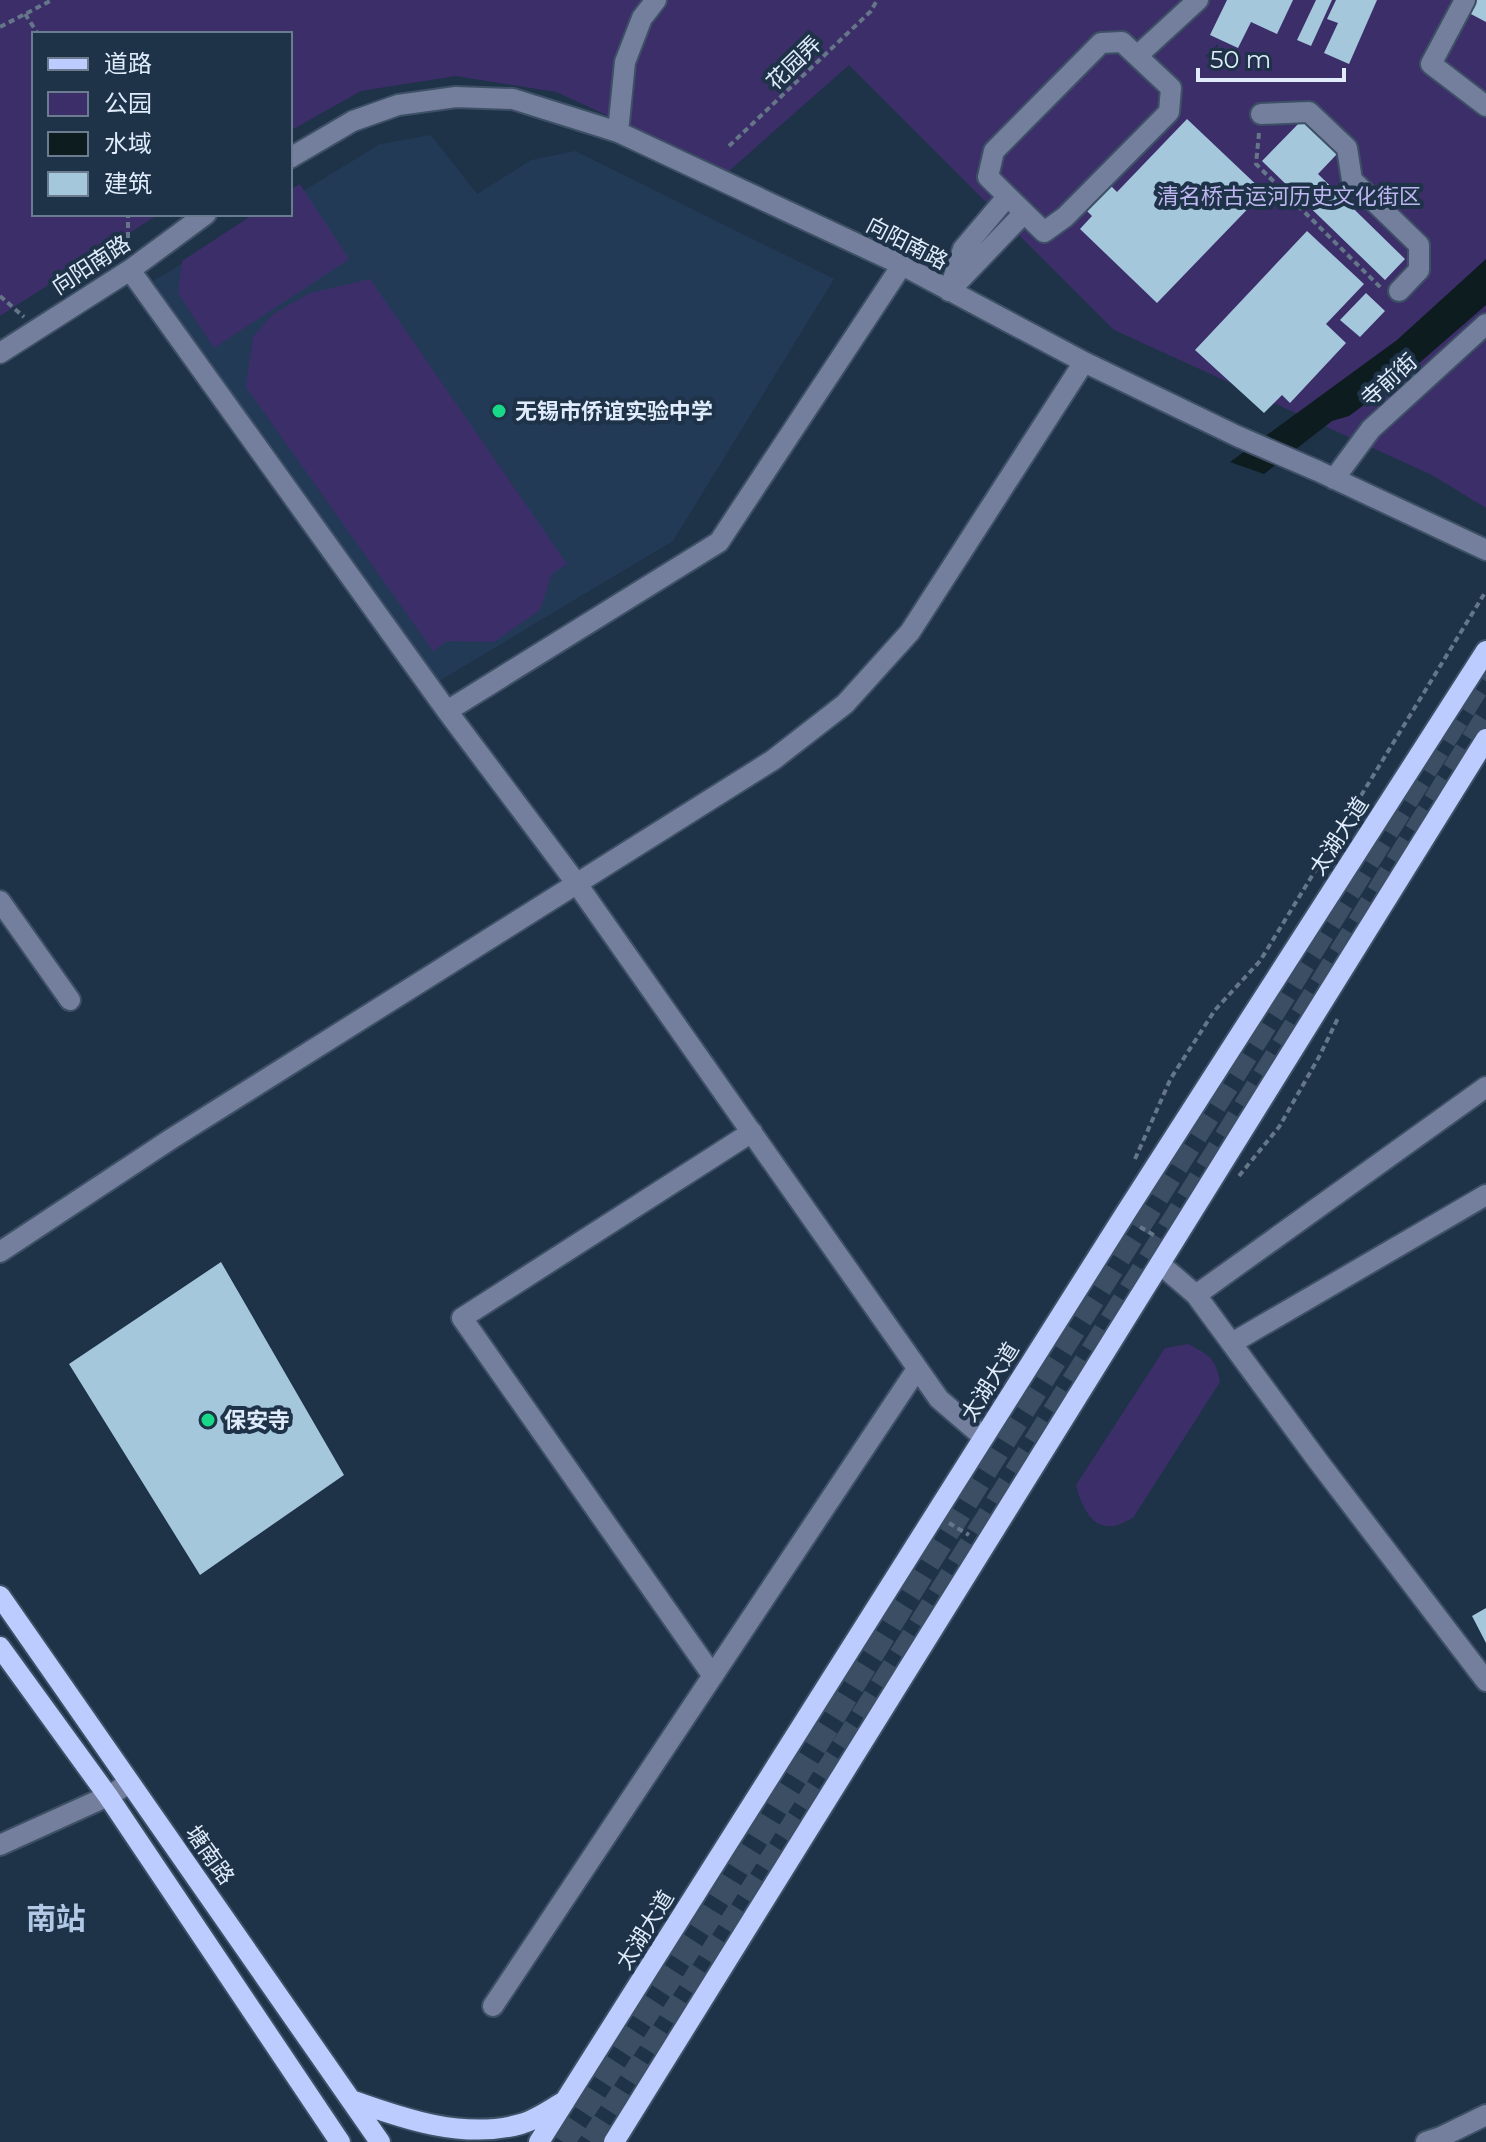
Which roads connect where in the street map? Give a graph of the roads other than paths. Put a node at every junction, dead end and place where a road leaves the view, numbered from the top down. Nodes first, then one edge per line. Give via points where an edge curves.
1 (656, 0) edge
2 (1198, 0) edge
3 (1465, 0) edge
4 (1137, 56) junction
5 (1486, 106) edge
6 (1261, 114) road end
7 (618, 132) junction
8 (292, 157) edge
9 (1007, 197) junction
10 (1024, 213) junction
11 (203, 216) edge
12 (902, 265) junction
13 (130, 270) junction
14 (949, 291) junction
15 (1399, 291) road end
16 (1486, 324) edge
17 (0, 353) edge
18 (1084, 362) junction
19 (1326, 475) junction
20 (1486, 550) edge
21 (1486, 651) edge
22 (447, 711) junction
23 (1486, 739) edge
24 (577, 884) junction
25 (0, 901) edge
26 (70, 1000) dead end
27 (1486, 1087) edge
28 (752, 1132) junction
29 (1486, 1195) edge
30 (0, 1252) edge
31 (1160, 1264) junction
32 (1196, 1295) junction
33 (1232, 1343) junction
34 (917, 1369) junction
35 (985, 1435) junction
36 (0, 1596) edge
37 (0, 1647) edge
38 (1484, 1675) edge
39 (713, 1676) junction
40 (130, 1783) junction
41 (108, 1796) junction
42 (0, 1845) edge
43 (493, 2006) dead end
44 (351, 2100) junction
45 (565, 2101) junction
46 (1486, 2115) edge
47 (340, 2142) edge
48 (380, 2142) edge
49 (539, 2142) edge
50 (614, 2142) edge
51 (1426, 2142) edge

1 - 7 street via 642,18 625,62
2 - 4 street
3 - 5 street via 1431,64
4 - 9 street via 1122,42 1101,43 994,151 988,177
4 - 10 street via 1171,88 1169,112 1044,232
6 - 15 street via 1309,112 1347,148 1352,180 1419,245 1419,270
7 - 8 street, 向阳南路 via 513,99 456,97 398,105 353,121
7 - 12 street, 向阳南路
9 - 10 street
9 - 14 street via 963,249
10 - 14 street
11 - 13 street, 向阳南路
12 - 14 street, 向阳南路
12 - 22 street via 719,542
13 - 17 street, 向阳南路
13 - 22 street
14 - 18 street, 向阳南路
16 - 19 street, 寺前街
18 - 19 street, 向阳南路
18 - 24 street via 910,632 845,704 773,760
19 - 20 street, 向阳南路
21 - 35 main road, 太湖大道
22 - 24 street
23 - 31 main road
24 - 28 street
24 - 30 street
25 - 26 street
27 - 32 street
28 - 34 street
28 - 39 street via 462,1318
29 - 33 street
31 - 32 street
31 - 50 main road
32 - 33 street
33 - 38 street
34 - 35 street via 939,1399
34 - 39 street
35 - 45 main road, 太湖大道
36 - 40 main road, 塘南路
37 - 41 main road
39 - 43 street
40 - 41 street
40 - 44 main road, 塘南路
41 - 42 street
41 - 47 main road
44 - 45 main road via 403,2118 481,2129 522,2124
44 - 48 main road, 塘南路
45 - 49 main road, 太湖大道
46 - 51 street

